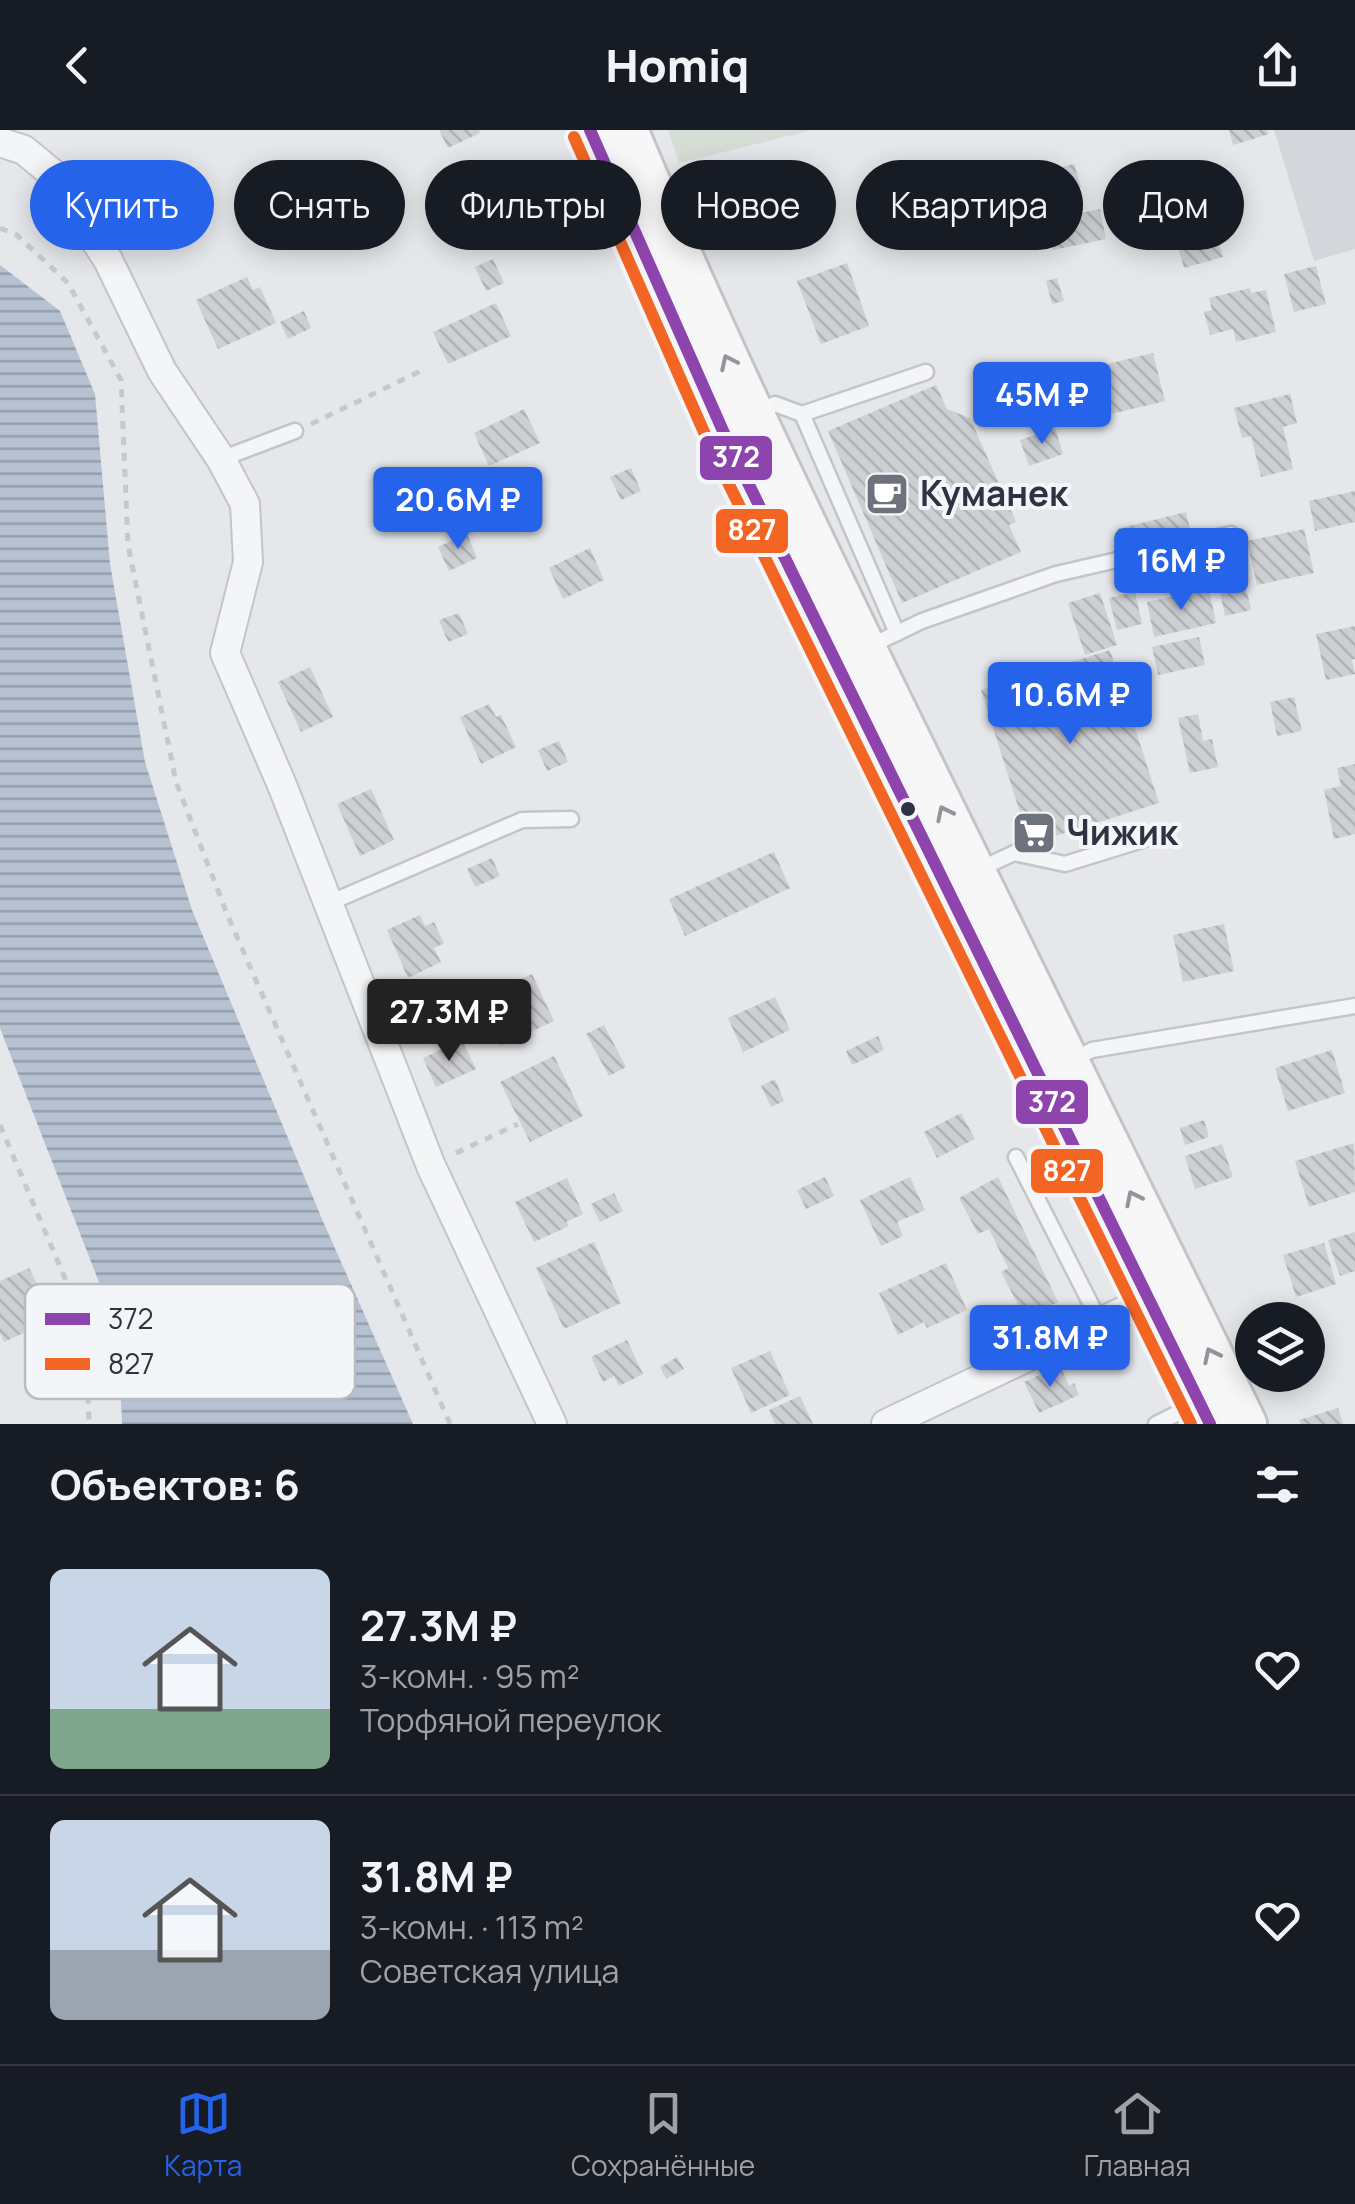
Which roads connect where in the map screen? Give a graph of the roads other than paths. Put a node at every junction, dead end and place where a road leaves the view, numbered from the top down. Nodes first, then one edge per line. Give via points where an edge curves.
1 (590, 130) edge
2 (626, 130) edge
3 (0, 142) edge
4 (926, 372) dead end
5 (752, 414) junction
6 (802, 414) junction
7 (294, 431) road end
8 (221, 458) junction
9 (1231, 534) dead end
10 (881, 641) junction
11 (571, 818) dead end
12 (1164, 832) dead end
13 (972, 873) junction
14 (329, 903) junction
15 (1355, 1006) edge
16 (1066, 1062) junction
17 (1016, 1158) dead end
18 (1162, 1293) junction
19 (1088, 1328) junction
20 (1204, 1413) edge
21 (552, 1424) edge
22 (886, 1424) edge
23 (1156, 1424) edge
24 (1245, 1424) edge

1 - 18 main road via 727,440
5 -> 2 main road
3 - 8 street via 24,150 53,174 108,260 162,371
4 - 6 lane
5 - 6 lane via 775,404
5 - 10 main road
6 - 10 lane
7 - 8 lane
8 - 14 street via 245,504 248,562 225,653
9 - 10 lane via 1056,574
13 -> 10 main road
11 - 14 lane via 522,820
12 - 13 lane via 1065,864 1014,853
13 - 16 main road
14 - 21 street via 431,1166
15 - 16 lane via 1092,1050
18 -> 16 main road
17 - 19 lane
18 - 19 street
18 - 20 main road
24 -> 18 main road
19 - 22 street
20 - 23 lane

